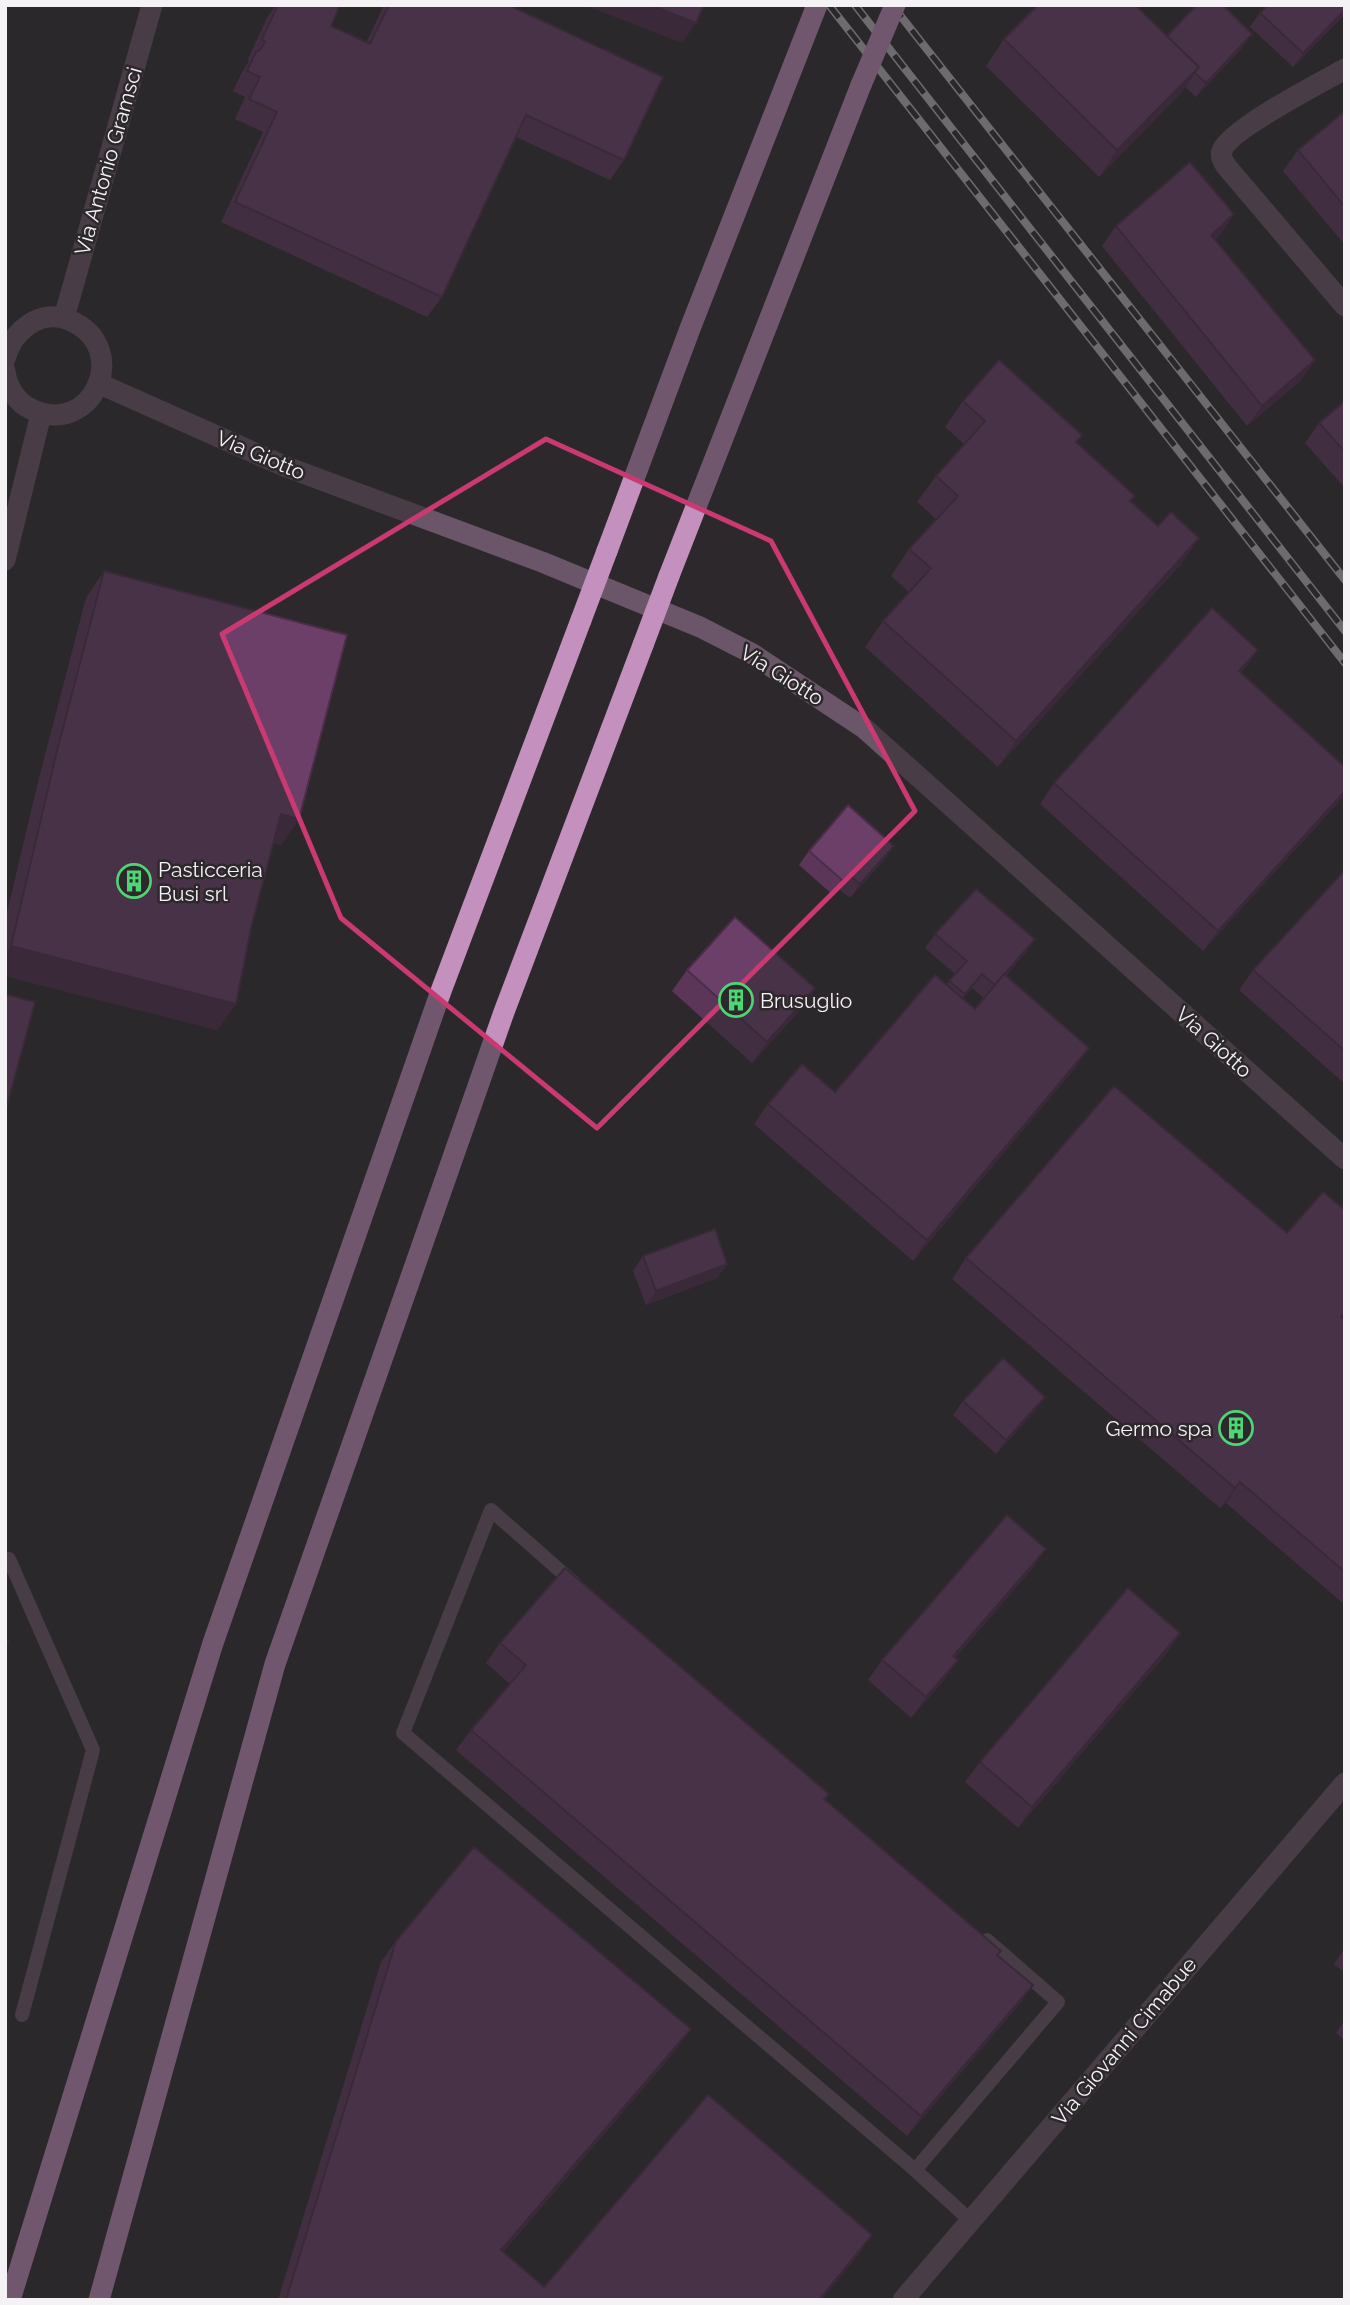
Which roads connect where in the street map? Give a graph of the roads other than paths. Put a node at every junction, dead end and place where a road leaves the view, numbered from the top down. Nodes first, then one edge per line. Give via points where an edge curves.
1 (152, 5) edge
2 (895, 5) edge
3 (814, 13) edge
4 (1345, 69) edge
5 (1345, 306) edge
6 (64, 318) junction
7 (5, 359) edge
8 (5, 371) edge
9 (100, 384) junction
10 (41, 414) junction
11 (5, 560) edge
12 (1345, 1159) edge
13 (5, 1560) edge
14 (585, 1593) edge
15 (1345, 1783) edge
16 (974, 1930) edge
17 (22, 2015) dead end
18 (915, 2170) junction
19 (971, 2221) junction
20 (10, 2300) edge
21 (99, 2300) edge
22 (903, 2300) edge

1 - 6 street, Via Antonio Gramsci
2 - 21 highway, bridge via 669,576 504,1013 275,1664
3 - 20 highway, bridge via 441,991 213,1643
4 - 5 street via 1236,133 1222,150 1226,166
6 - 7 street via 48,317 25,327
6 - 9 street via 93,335 103,367
8 - 10 street via 13,394
9 - 10 street via 93,396 69,413
9 - 12 street, Via Giotto via 284,466 542,562 751,653 864,728
10 - 11 street
13 - 17 lane via 9,1559 93,1750
14 - 18 lane via 491,1510 403,1733
15 - 19 street, Via Giovanni Cimabue
16 - 18 lane via 1058,2002
18 - 19 lane
19 - 22 street, Via Giovanni Cimabue

